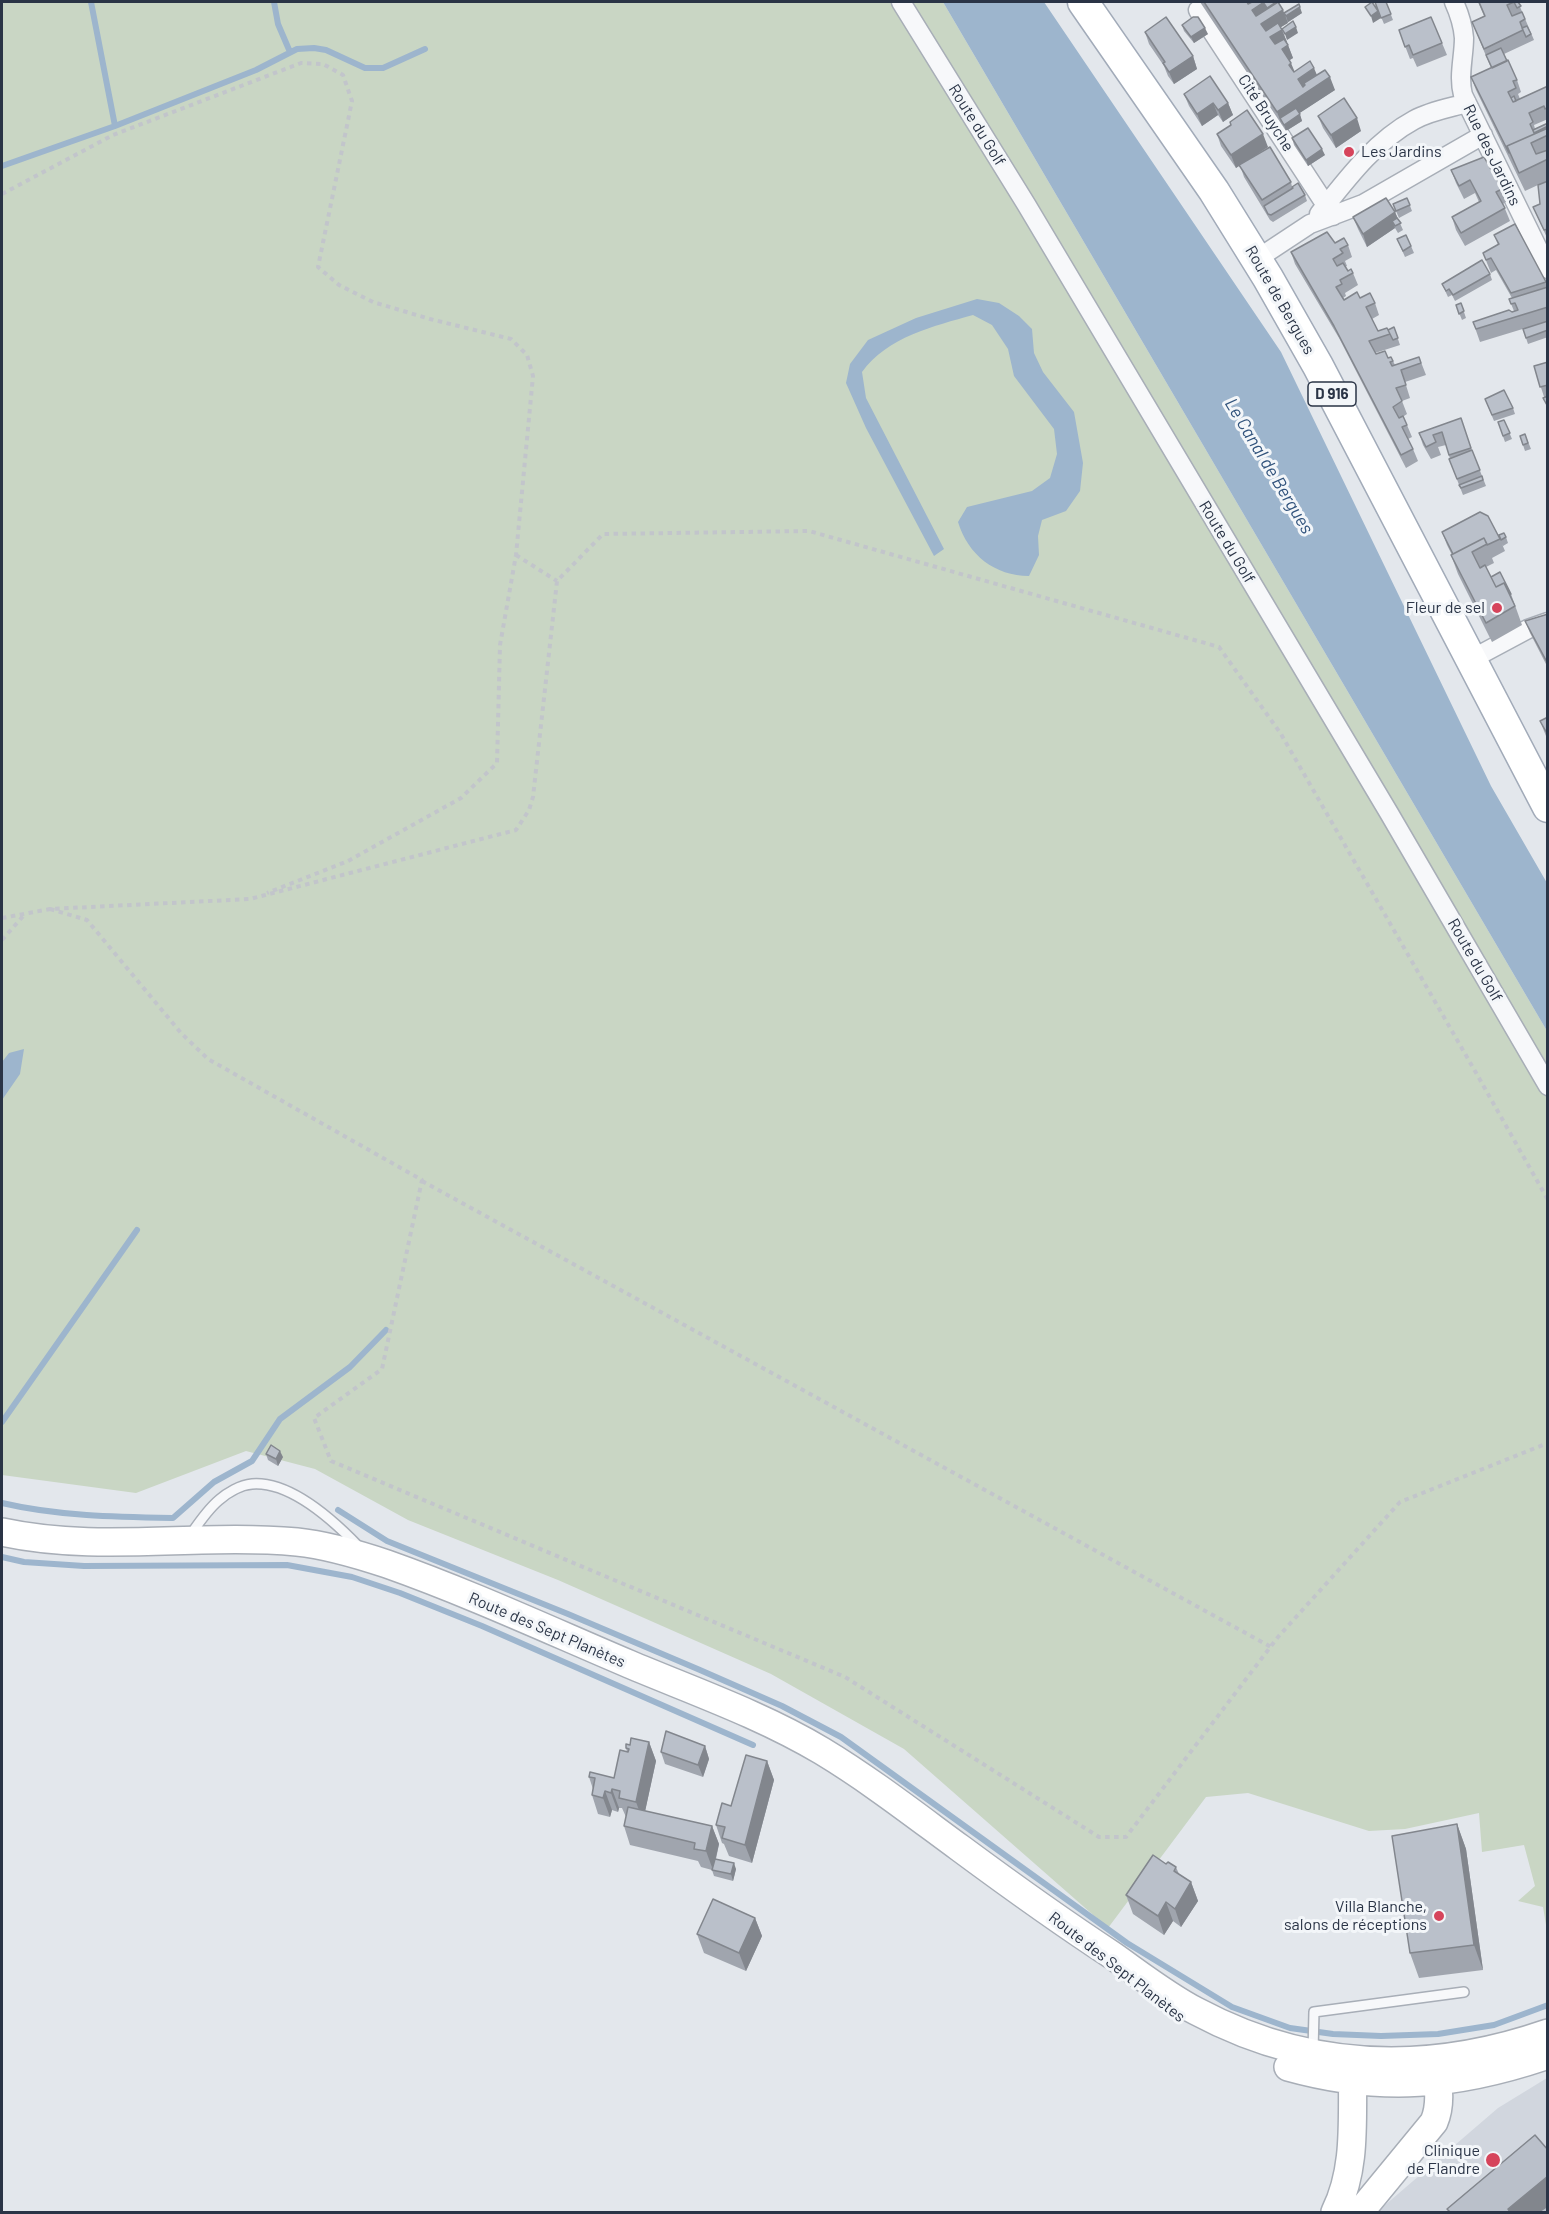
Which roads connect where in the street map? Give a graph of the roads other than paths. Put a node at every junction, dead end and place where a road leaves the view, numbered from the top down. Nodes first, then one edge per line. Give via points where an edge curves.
1 (900, 2) edge
2 (1083, 2) edge
3 (1454, 2) edge
4 (1198, 10) dead end
5 (1467, 103) junction
6 (1483, 135) junction
7 (1330, 210) junction
8 (1257, 259) junction
9 (1548, 269) edge
10 (1548, 622) edge
11 (1470, 660) junction
12 (1548, 807) edge
13 (1548, 1086) edge
14 (2, 1532) edge
15 (186, 1541) junction
16 (371, 1559) junction
17 (1035, 1903) junction
18 (1464, 1992) dead end
19 (1548, 2032) edge
20 (1313, 2041) junction
21 (1548, 2055) edge
22 (1353, 2071) junction
23 (1436, 2071) junction
24 (1335, 2212) edge
25 (1360, 2212) edge

1 - 13 street, Route du Golf via 1026,204
2 - 8 main road, Route de Bergues / D 916
3 - 5 street, Rue des Jardins via 1464,36 1461,82
4 - 7 street, Cité Bruyche
5 - 6 street, Rue des Jardins
5 - 7 street via 1406,125 1360,165
6 - 7 street via 1363,204
6 - 9 street, Rue des Jardins
7 - 8 street
8 - 11 main road, Route de Bergues / D 916 via 1318,366
10 - 11 street
11 - 12 main road, Route de Bergues / D 916
14 - 15 main road, Route des Sept Planètes via 77,1542
15 - 16 main road, Route des Sept Planètes via 300,1543
15 - 16 lane via 219,1500 246,1485 261,1484 312,1506
16 - 17 main road, Route des Sept Planètes via 696,1692 817,1748
17 - 20 main road, Route des Sept Planètes via 1193,2010 1250,2036
17 - 22 main road, Route des Sept Planètes via 1170,2011 1210,2036 1288,2067
18 - 20 lane via 1314,2012
19 - 23 main road, Route des Sept Planètes
20 - 22 main road, Route des Sept Planètes
21 - 23 main road, Route des Sept Planètes via 1493,2072
22 - 23 main road, Route des Sept Planètes via 1401,2084
22 - 24 main road via 1350,2165
23 - 25 main road via 1438,2110 1431,2127

